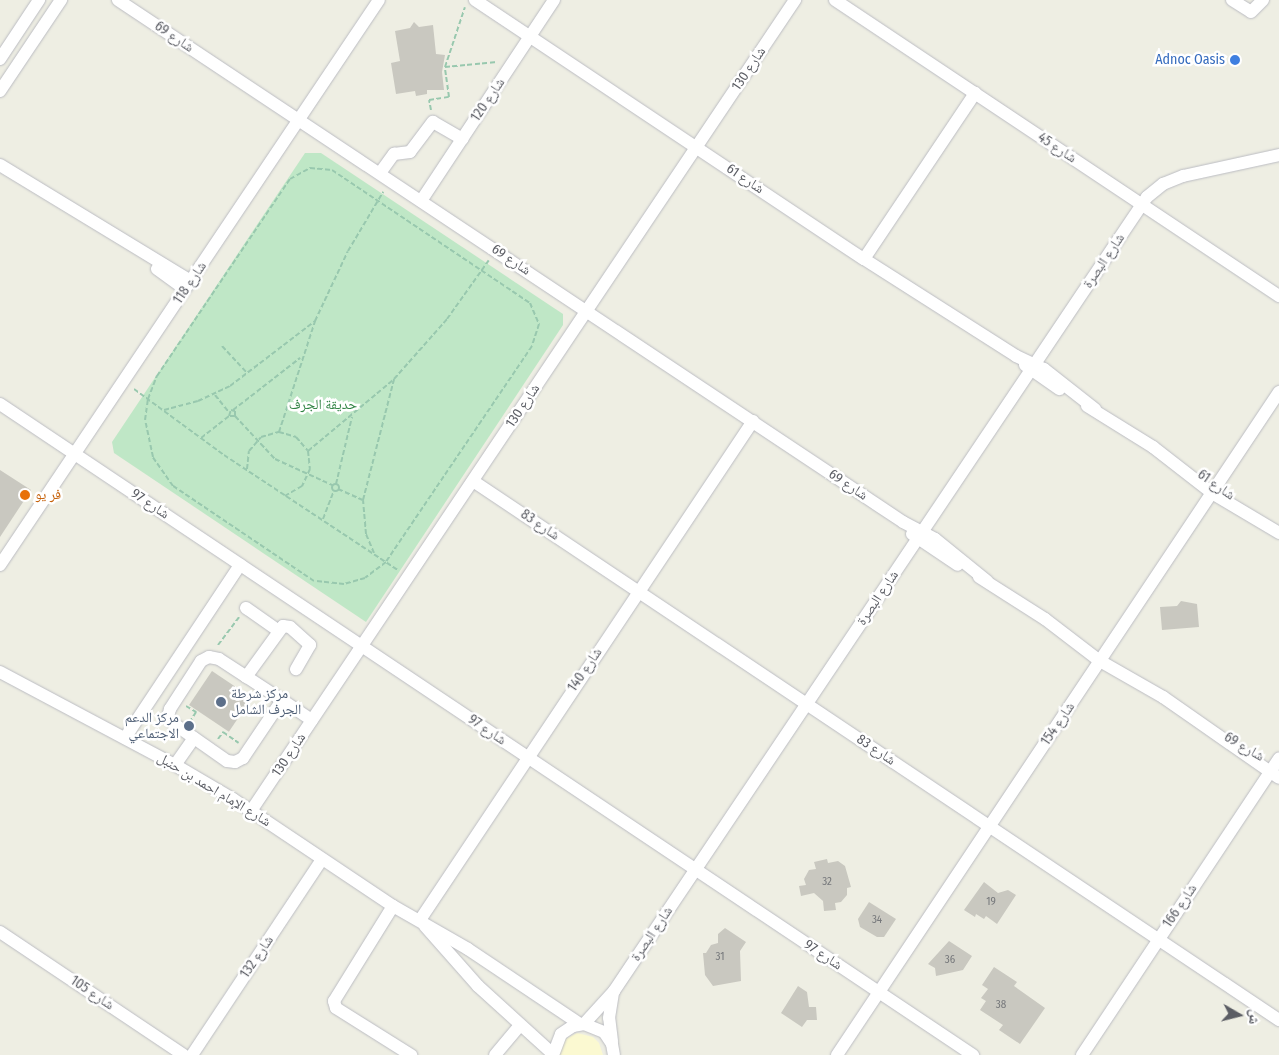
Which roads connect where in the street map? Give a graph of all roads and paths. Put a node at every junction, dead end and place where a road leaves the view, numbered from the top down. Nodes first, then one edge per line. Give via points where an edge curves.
1 (39, 0) edge
2 (61, 0) edge
3 (118, 0) edge
4 (380, 0) edge
5 (467, 0) edge
6 (475, 0) edge
7 (554, 0) edge
8 (795, 0) edge
9 (835, 0) edge
10 (1232, 0) edge
11 (1263, 0) edge
12 (530, 37) junction
13 (0, 59) edge
14 (514, 61) junction
15 (445, 67) junction
16 (0, 91) edge
17 (975, 93) junction
18 (299, 120) junction
19 (433, 122) junction
20 (462, 139) junction
21 (696, 147) junction
22 (1279, 155) edge
23 (0, 165) edge
24 (385, 177) junction
25 (421, 200) junction
26 (378, 201) junction
27 (1143, 204) junction
28 (496, 250) junction
29 (864, 259) junction
30 (482, 271) junction
31 (188, 285) junction
32 (1279, 296) edge
33 (587, 311) junction
34 (315, 321) junction
35 (222, 346) dead end
36 (301, 358) junction
37 (1033, 367) junction
38 (247, 373) junction
39 (394, 379) junction
40 (123, 382) junction
41 (1279, 392) edge
42 (214, 394) junction
43 (148, 399) junction
44 (0, 404) edge
45 (164, 410) junction
46 (233, 410) junction
47 (230, 412) junction
48 (230, 416) junction
49 (234, 416) junction
50 (352, 417) junction
51 (754, 421) junction
52 (279, 432) junction
53 (201, 438) junction
54 (256, 442) junction
55 (308, 451) junction
56 (75, 454) junction
57 (247, 470) junction
58 (309, 476) junction
59 (473, 481) junction
60 (336, 484) junction
61 (332, 485) junction
62 (338, 489) junction
63 (1215, 489) junction
64 (334, 490) junction
65 (285, 496) junction
66 (363, 500) junction
67 (323, 520) junction
68 (1277, 531) edge
69 (920, 535) junction
70 (375, 555) junction
71 (386, 562) junction
72 (240, 564) junction
73 (0, 565) edge
74 (408, 577) junction
75 (639, 591) junction
76 (246, 608) joint
77 (278, 630) junction
78 (362, 647) junction
79 (209, 657) junction
80 (1102, 657) junction
81 (296, 669) dead end
82 (0, 672) edge
83 (246, 677) junction
84 (176, 699) junction
85 (282, 700) junction
86 (807, 704) junction
87 (312, 720) junction
88 (183, 731) junction
89 (125, 738) junction
90 (194, 738) junction
91 (210, 749) junction
92 (248, 750) junction
93 (527, 756) junction
94 (175, 765) junction
95 (1276, 768) edge
96 (251, 812) junction
97 (989, 826) junction
98 (322, 859) junction
99 (696, 869) junction
100 (393, 906) junction
101 (420, 920) junction
102 (0, 932) edge
103 (1159, 939) junction
104 (614, 991) junction
105 (879, 992) junction
106 (1279, 1020) edge
107 (582, 1024) junction
108 (520, 1025) junction
109 (613, 1050) edge
110 (184, 1055) edge
111 (192, 1055) edge
112 (411, 1055) edge
113 (495, 1055) edge
114 (553, 1055) edge
115 (837, 1055) edge
116 (973, 1055) edge
117 (1082, 1055) edge

1 - 13 street
2 - 16 street
3 - 18 street, شارع 69
4 - 18 street, شارع 118
5 - 15 path
6 - 12 street, شارع 61
7 - 12 street, شارع 120
8 - 21 street, شارع 130
9 - 17 street, شارع 45
10 - 11 street via 1251,12
12 - 14 street, شارع 120
12 - 21 street, شارع 61
14 - 15 path
14 - 20 street, شارع 120
15 - 19 path via 449,97 429,100
17 - 27 street, شارع 45
17 - 29 street
18 - 24 street, شارع 69
18 - 31 street, شارع 118
19 - 20 street
19 - 24 street via 412,151 394,154
20 - 25 street, شارع 120
21 - 29 street, شارع 61
21 - 33 street, شارع 130
22 - 27 street, شارع البصرة via 1171,180 1151,193
23 - 31 street
24 - 25 street, شارع 69
24 - 26 path
25 - 28 street, شارع 69
26 - 30 path
26 - 34 path via 348,251
26 - 43 path via 332,170 317,167 296,174 157,376
27 - 32 street, شارع 45
27 - 37 street, شارع البصرة
28 - 30 path
28 - 33 street, شارع 69
29 - 37 street, شارع 61
30 - 39 path via 447,319
30 - 71 path via 530,303 538,324 536,339
31 - 40 street, شارع 118
33 - 51 street, شارع 69
33 - 59 street, شارع 130
34 - 36 path
34 - 38 path
35 - 38 path
36 - 46 path
36 - 52 path
37 - 63 street, شارع 61
37 - 69 street, شارع البصرة
38 - 42 path
39 - 50 path
39 - 66 path
40 - 43 path
40 - 56 street, شارع 118
41 - 63 street, شارع 154
42 - 45 path
42 - 47 path
43 - 45 path
43 - 71 path via 145,420 149,445 159,468 173,486 314,581 354,582 375,572
44 - 56 street, شارع 97
45 - 53 path
46 - 47 path
46 - 49 path
47 - 48 path
48 - 49 path
48 - 53 path
49 - 54 path
50 - 55 path
50 - 60 path
51 - 69 street, شارع 69
51 - 75 street, شارع 140
52 - 54 path via 267,434
52 - 55 path via 296,437
53 - 57 path
54 - 57 path via 249,452
54 - 58 path via 286,466
55 - 58 path
56 - 72 street, شارع 97
56 - 73 street, شارع 118
57 - 65 path
58 - 61 path
58 - 65 path via 297,491
59 - 74 street, شارع 130
59 - 75 street, شارع 83
60 - 61 path
60 - 62 path
61 - 64 path
62 - 64 path
62 - 66 path
63 - 68 street, شارع 61
63 - 80 street, شارع 154
64 - 67 path
65 - 67 path
66 - 70 path via 366,534
67 - 70 path
69 - 80 street, شارع 69
69 - 86 street, شارع البصرة
70 - 71 path
71 - 74 path
72 - 78 street, شارع 97
72 - 89 street
74 - 78 street, شارع 130
75 - 86 street, شارع 83
75 - 93 street, شارع 140
76 - 77 street
76 - 79 path
77 - 81 street via 286,626 309,642 309,650
77 - 83 street
78 - 87 street, شارع 130
78 - 93 street, شارع 97
79 - 83 street
79 - 84 street via 201,662
80 - 95 street, شارع 69 via 1213,731
80 - 97 street, شارع 154
82 - 89 street, شارع الإمام احمد بن حنبل
83 - 85 street
84 - 88 street via 168,717
84 - 88 path via 196,712
85 - 87 street
85 - 92 street
86 - 97 street, شارع 83
86 - 99 street, شارع البصرة
87 - 96 street, شارع 130
88 - 90 street
89 - 94 street, شارع الإمام احمد بن حنبل
90 - 91 street
90 - 94 street
91 - 92 street via 231,762 240,760
91 - 92 path via 223,732
93 - 99 street, شارع 97
93 - 101 street, شارع 140
94 - 96 street, شارع الإمام احمد بن حنبل
95 - 103 street, شارع 166
96 - 98 street, شارع الإمام احمد بن حنبل
97 - 103 street, شارع 83
97 - 105 street, شارع 154
98 - 100 street, شارع الإمام احمد بن حنبل
98 - 111 street, شارع 132
99 - 104 street, شارع البصرة
99 - 105 street, شارع 97
100 - 101 street, شارع الإمام احمد بن حنبل
100 - 112 street via 334,1001 336,1008
101 - 107 street, شارع الإمام احمد بن حنبل
101 - 108 street, شارع الإمام احمد بن حنبل via 478,986
102 - 110 street, شارع 105
103 - 106 street, شارع 83
103 - 117 street, شارع 166
104 - 107 street, شارع البصرة
104 - 109 street, شارع البصرة via 609,1018
105 - 115 street, شارع 154
105 - 116 street, شارع 97
107 - 109 street, شارع الإمام احمد بن حنبل via 604,1032
107 - 114 street, شارع البصرة via 561,1034
108 - 113 street
108 - 114 street, شارع الإمام احمد بن حنبل

